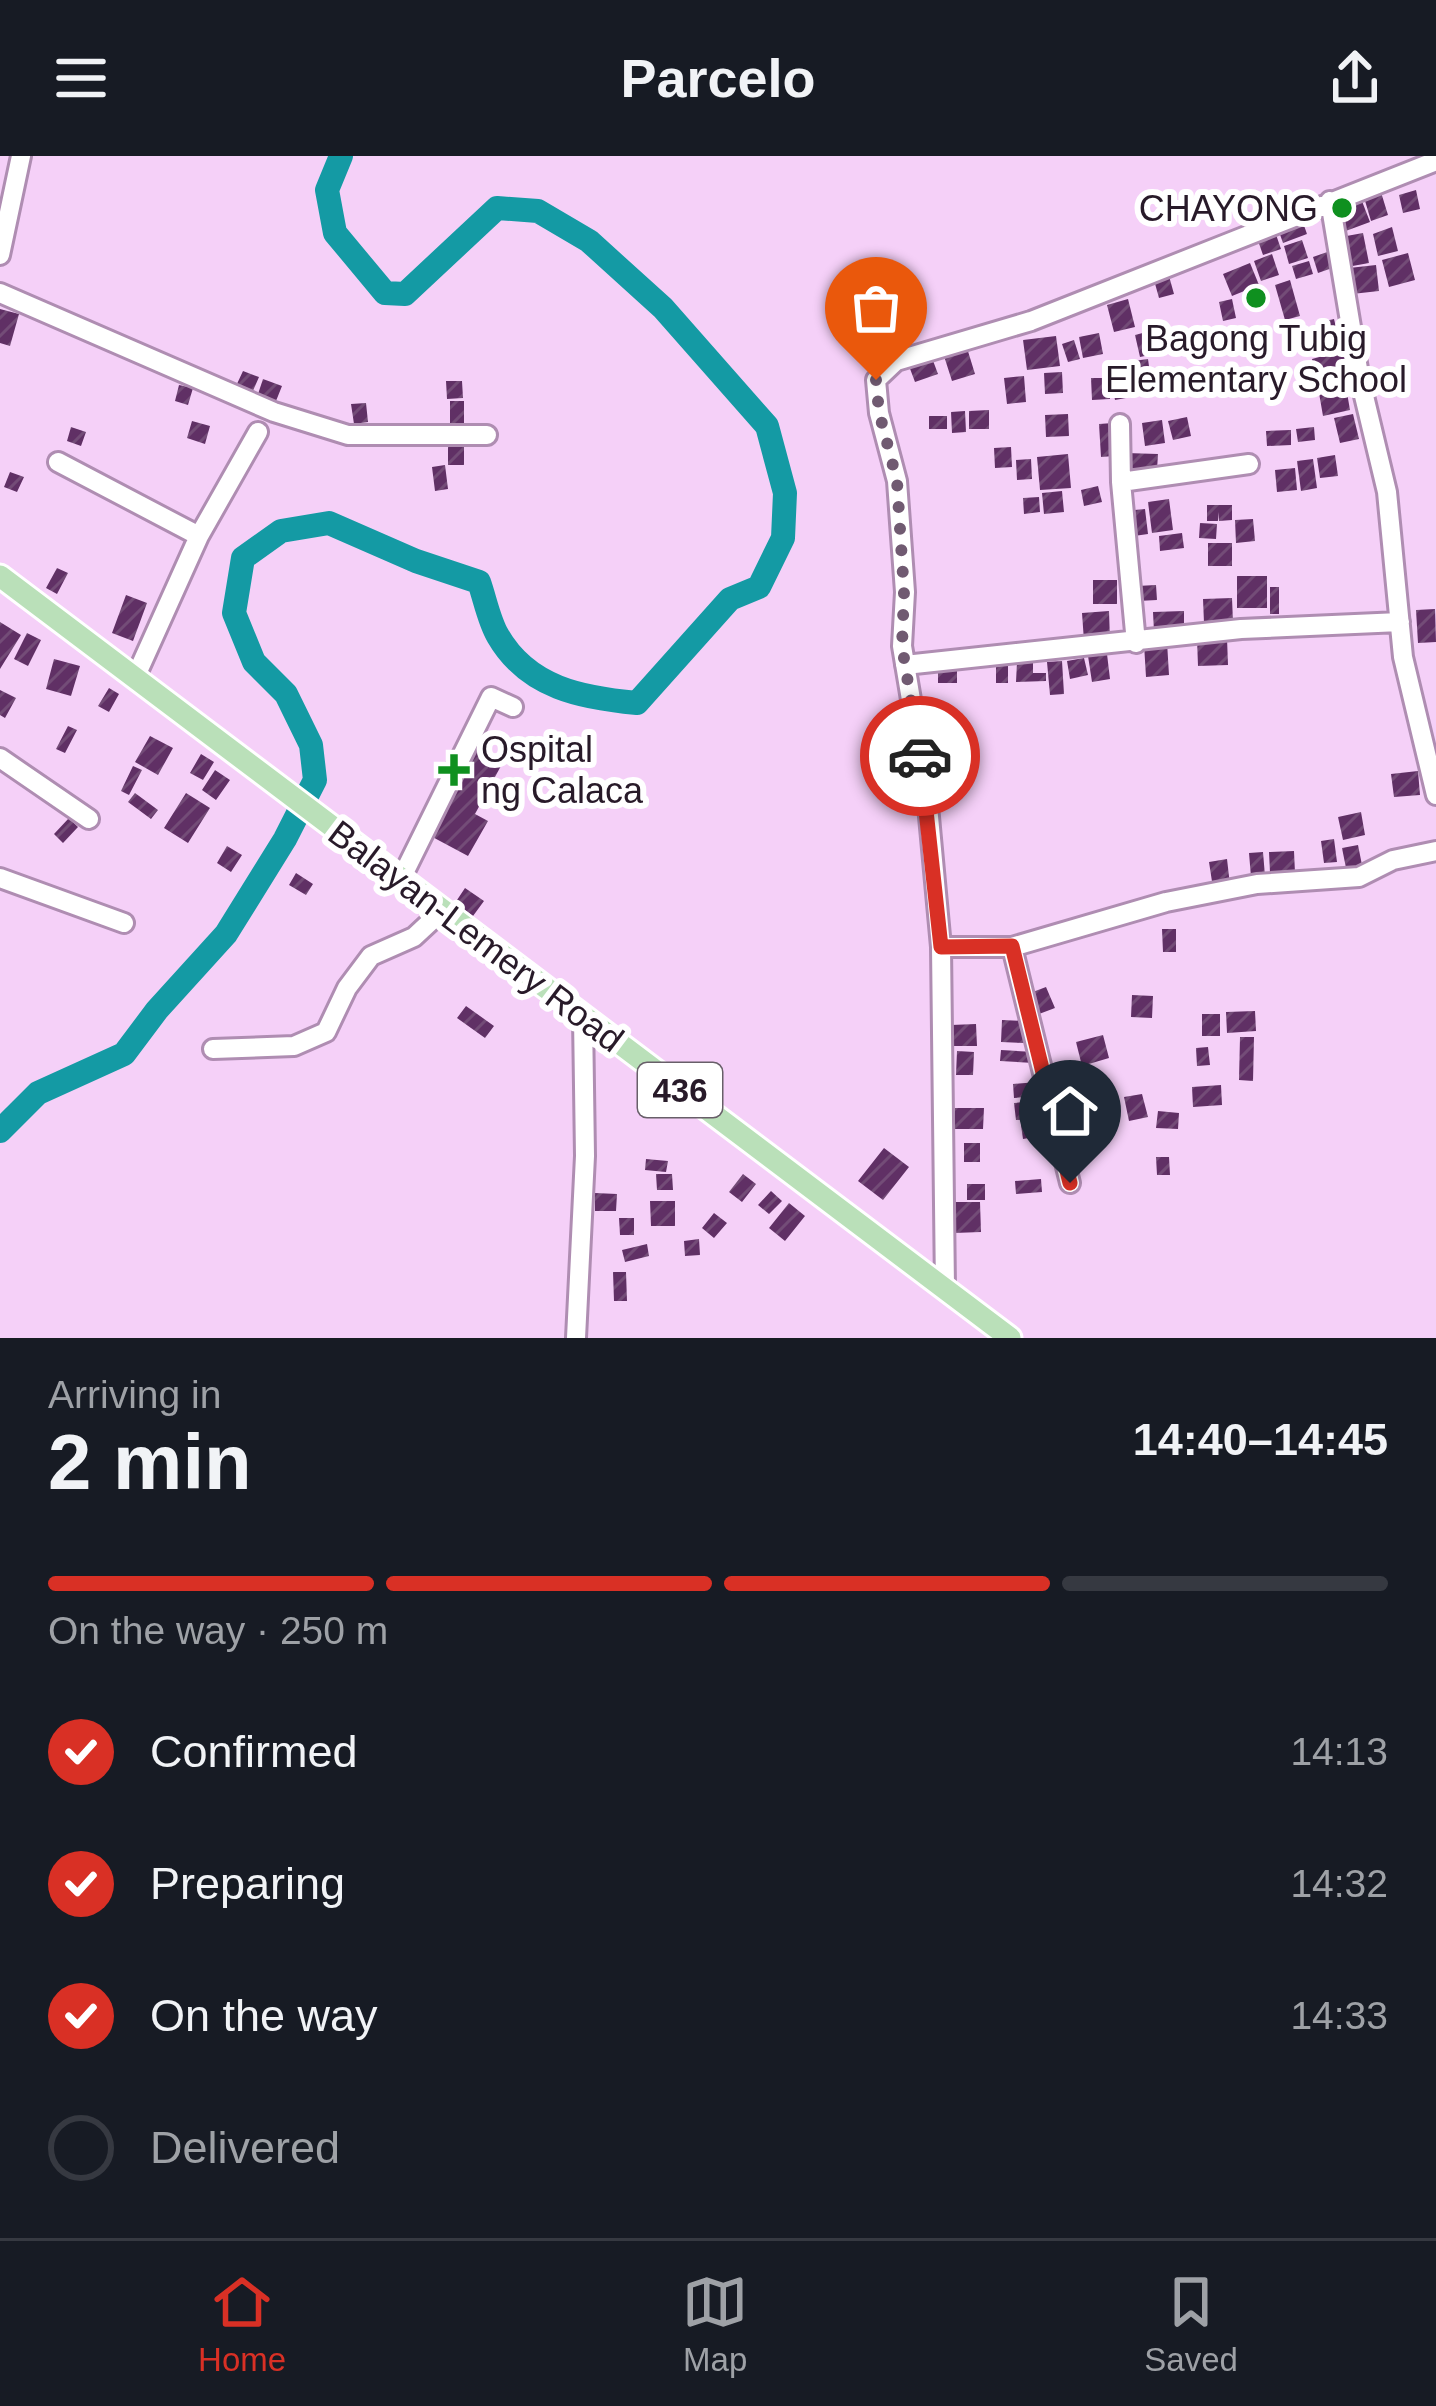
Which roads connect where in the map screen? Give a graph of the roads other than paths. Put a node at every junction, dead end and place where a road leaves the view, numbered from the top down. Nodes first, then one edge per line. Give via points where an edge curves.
1 (21, 156) edge
2 (1436, 161) edge
3 (1330, 201) junction
4 (0, 255) edge
5 (0, 293) edge
6 (1120, 424) dead end
7 (258, 432) dead end
8 (487, 435) dead end
9 (58, 462) dead end
10 (1250, 464) dead end
11 (1121, 482) junction
12 (199, 536) junction
13 (0, 577) edge
14 (1400, 622) junction
15 (1136, 644) junction
16 (905, 665) junction
17 (135, 678) junction
18 (513, 707) dead end
19 (1430, 754) edge
20 (0, 758) edge
21 (1436, 795) edge
22 (89, 819) dead end
23 (1436, 851) edge
24 (0, 878) edge
25 (401, 879) junction
26 (443, 910) junction
27 (124, 923) dead end
28 (1012, 946) junction
29 (941, 947) junction
30 (583, 1017) junction
31 (213, 1048) dead end
32 (1070, 1183) dead end
33 (945, 1289) junction
34 (576, 1338) edge
35 (1010, 1338) edge

1 - 4 street
2 - 3 street
3 - 14 street via 1387,492
3 - 16 street via 1031,321 896,362 876,380 897,481
5 - 8 street via 274,412 348,435
6 - 11 street
7 - 12 street
9 - 12 street
10 - 11 street
11 - 15 street
12 - 17 street
13 - 17 main road, Balayan-Lemery Road / 436
14 - 15 street via 1241,629
14 - 19 street
15 - 16 street
16 - 29 street
17 - 25 main road, Balayan-Lemery Road / 436
18 - 25 street via 491,697
19 - 21 street
20 - 22 street
23 - 28 street via 1359,877 1257,884 1166,902
24 - 27 street
25 - 26 main road, Balayan-Lemery Road / 436
26 - 30 main road, Balayan-Lemery Road / 436
26 - 31 street via 414,938 371,956 326,1032 294,1046
28 - 29 street
28 - 32 street
29 - 33 street
30 - 33 main road, Balayan-Lemery Road / 436
30 - 34 street
33 - 35 main road, Balayan-Lemery Road / 436

